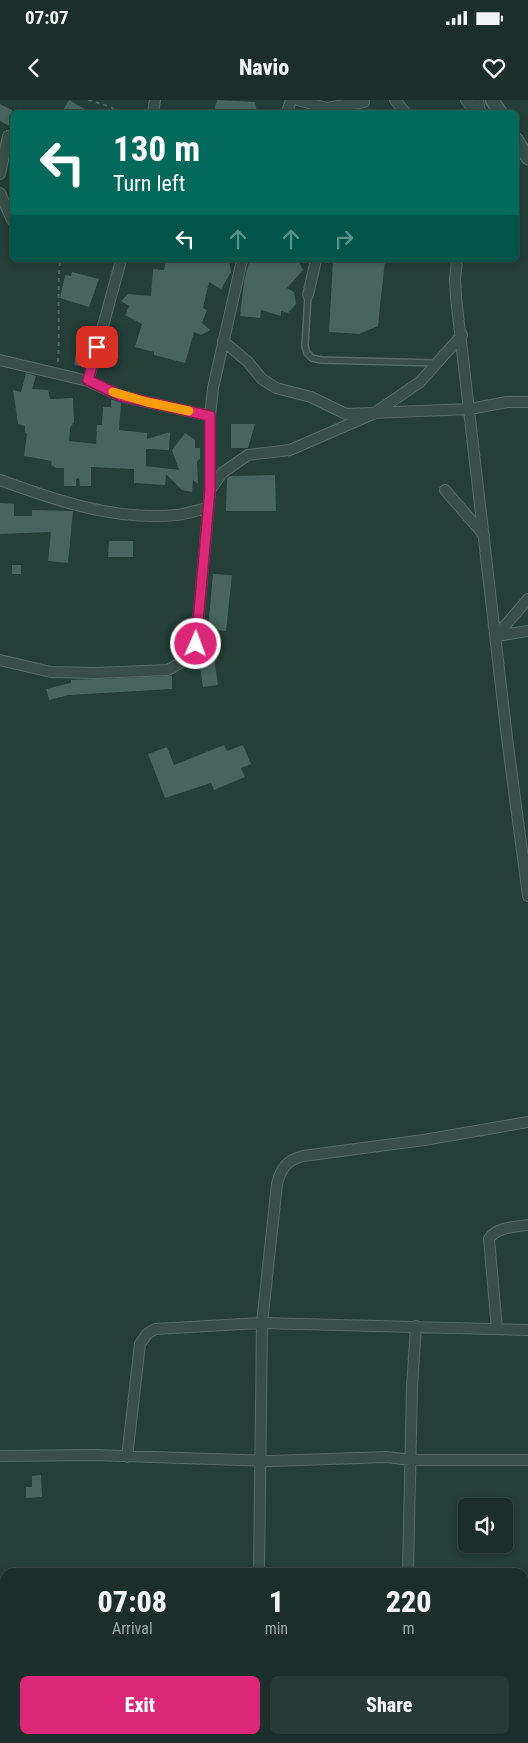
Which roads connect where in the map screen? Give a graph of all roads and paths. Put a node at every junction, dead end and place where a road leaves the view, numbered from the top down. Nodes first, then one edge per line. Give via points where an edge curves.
1 (88, 100) edge
2 (298, 100) edge
3 (364, 100) edge
4 (395, 100) edge
5 (114, 110) edge
6 (403, 110) edge
7 (8, 136) dead end
8 (519, 144) edge
9 (528, 158) edge
10 (0, 174) edge
11 (0, 194) edge
12 (10, 216) edge
13 (60, 262) edge
14 (120, 262) edge
15 (242, 262) edge
16 (316, 262) edge
17 (457, 262) edge
18 (308, 295) joint
19 (462, 335) junction
20 (223, 341) junction
21 (0, 360) edge
22 (439, 363) junction
23 (58, 373) junction
24 (88, 380) junction
25 (528, 402) edge
26 (470, 408) junction
27 (373, 414) junction
28 (210, 416) junction
29 (0, 480) edge
30 (210, 490) junction
31 (445, 490) dead end
32 (207, 508) junction
33 (484, 535) junction
34 (528, 599) edge
35 (528, 631) edge
36 (496, 636) junction
37 (0, 660) edge
38 (528, 896) edge
39 (528, 1122) edge
40 (528, 1225) edge
41 (262, 1323) junction
42 (416, 1326) junction
43 (497, 1329) junction
44 (528, 1330) edge
45 (0, 1456) edge
46 (128, 1457) junction
47 (411, 1460) junction
48 (528, 1460) edge
49 (260, 1461) junction
50 (259, 1568) edge
51 (408, 1568) edge

1 - 5 path
2 - 3 street via 326,108
4 - 6 street
7 - 10 street
8 - 9 street
11 - 12 street
13 - 23 path
14 - 24 street
15 - 20 street
16 - 18 street
17 - 19 street via 454,279
18 - 22 lane via 305,346 312,358
19 - 22 street
19 - 26 street
20 - 27 street via 262,379 276,388 311,397 346,414
20 - 28 street
21 - 23 street
22 - 27 street via 420,382
23 - 24 street
24 - 28 street via 121,396
25 - 26 street
26 - 27 street via 394,410
26 - 33 street
27 - 30 street via 290,450 248,455 222,473
28 - 30 street
29 - 32 street via 72,506 105,512 178,515
30 - 32 street
31 - 33 street
32 - 37 street via 196,644 180,663 168,670 95,674 51,672
33 - 36 street
34 - 36 street
35 - 36 street
36 - 38 street
39 - 41 street via 290,1161 283,1167 277,1184
40 - 43 street via 502,1230 489,1239
41 - 42 street
41 - 46 street via 156,1329 147,1334 140,1344
41 - 49 street
42 - 43 street
42 - 47 street
43 - 44 street
45 - 46 street
46 - 49 street
47 - 48 street
47 - 49 street via 387,1457
47 - 51 street
49 - 50 street

